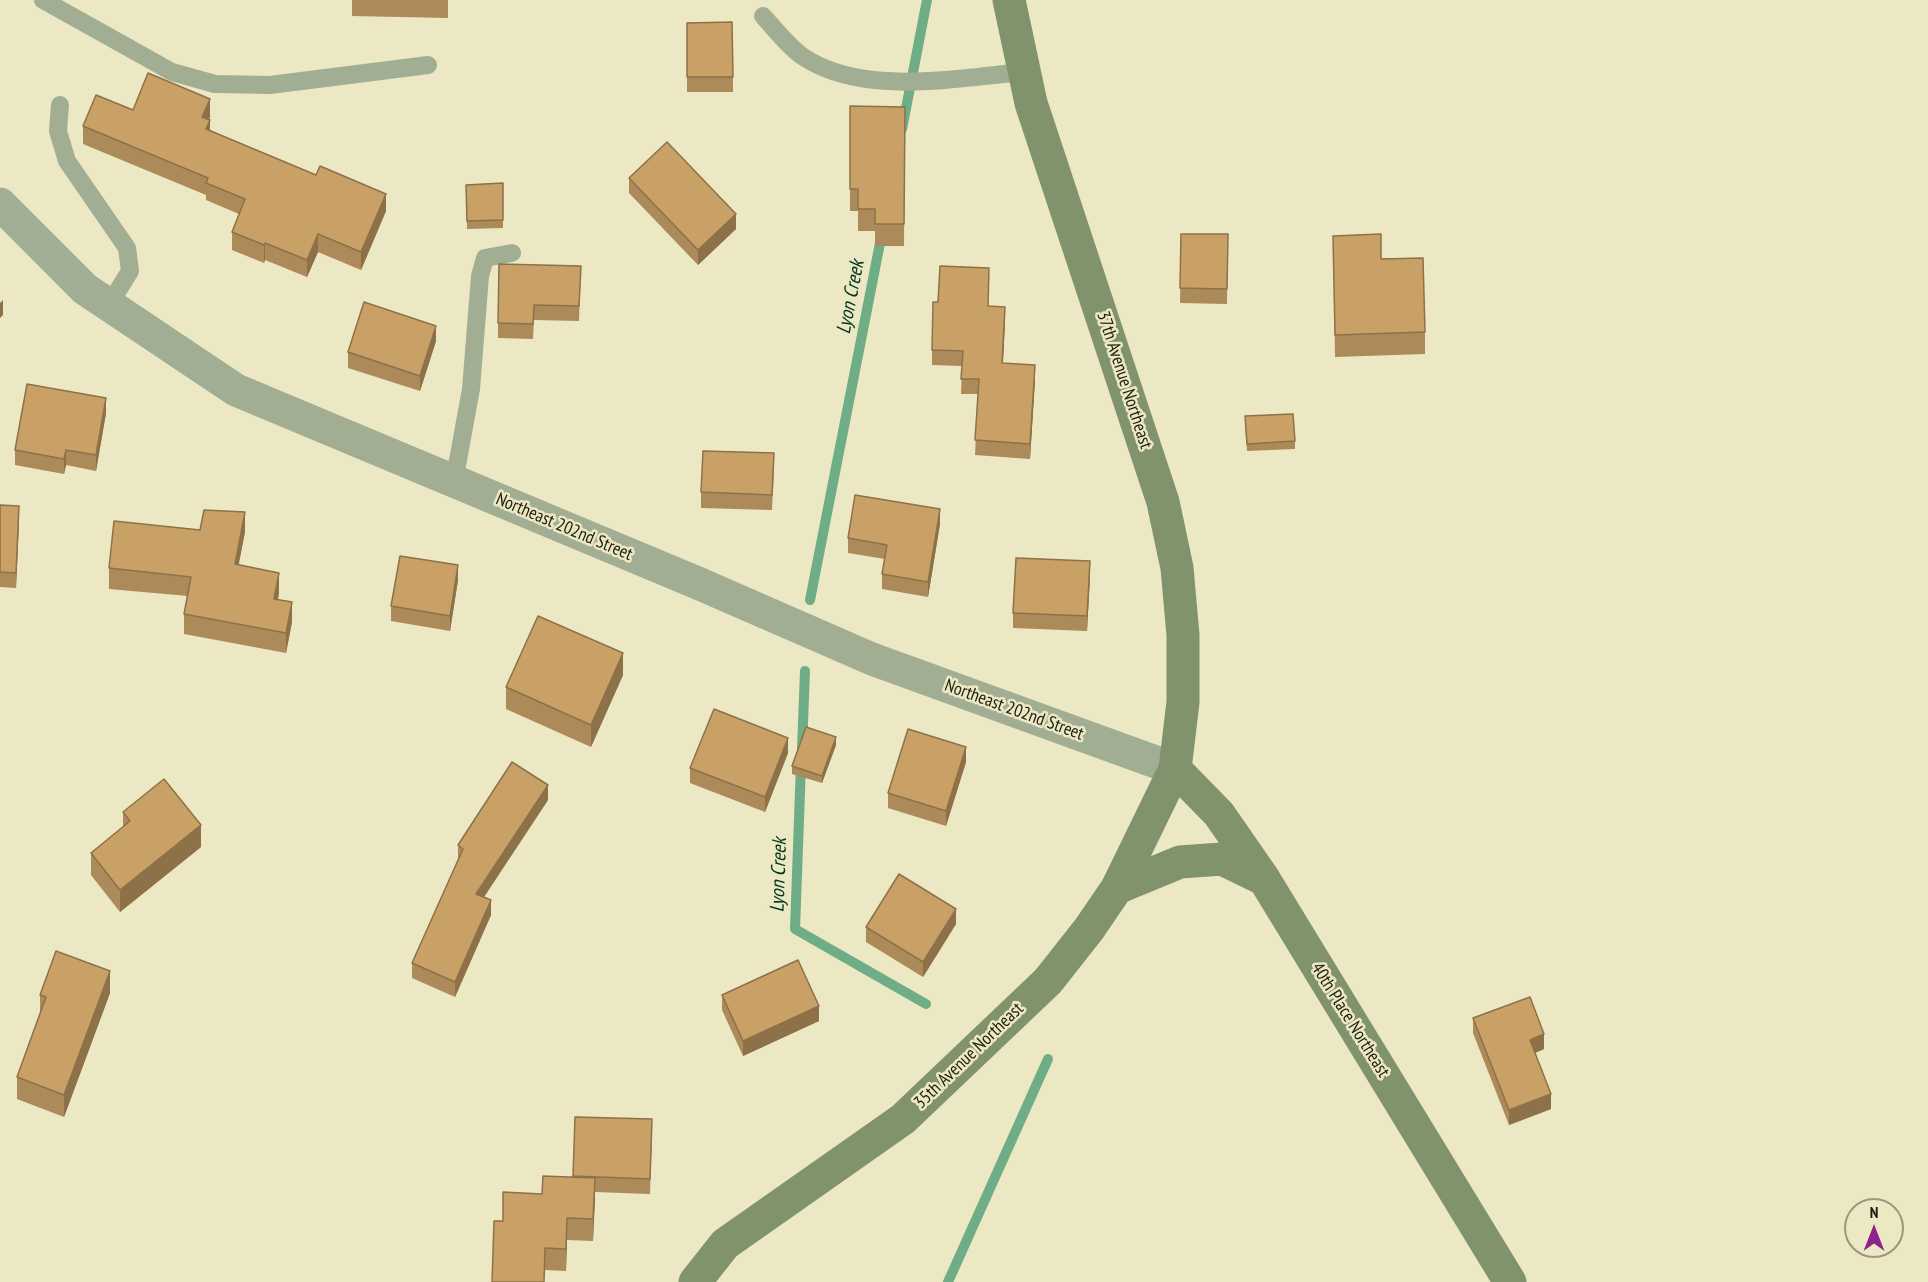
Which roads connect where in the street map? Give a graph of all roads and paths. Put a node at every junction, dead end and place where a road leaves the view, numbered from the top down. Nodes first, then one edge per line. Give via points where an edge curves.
1 (43, 0) edge
2 (1009, 0) edge
3 (763, 16) dead end
4 (428, 65) dead end
5 (1024, 72) junction
6 (60, 105) dead end
7 (0, 204) edge
8 (512, 253) dead end
9 (109, 305) junction
10 (454, 482) junction
11 (1175, 769) junction
12 (1264, 879) junction
13 (1117, 888) junction
14 (695, 1282) edge
15 (1510, 1282) edge

1 - 4 lane via 172,72 215,84 270,85
2 - 5 street, 37th Avenue Northeast
3 - 5 lane via 802,56 845,77 884,82
5 - 11 street, 37th Avenue Northeast via 1163,502 1177,568 1183,635 1183,702
6 - 9 lane via 58,131 67,161 127,248 130,271
7 - 9 street, Northeast 202nd Street via 85,290
8 - 10 lane via 485,258 480,276 471,389
9 - 10 street, Northeast 202nd Street via 236,390
10 - 11 street, Northeast 202nd Street via 872,658
11 - 12 street, 40th Place Northeast via 1219,814
11 - 13 street, 35th Avenue Northeast
12 - 13 street via 1222,859 1180,862
12 - 15 street, 40th Place Northeast
13 - 14 street, 35th Avenue Northeast via 1048,981 903,1119 725,1244

